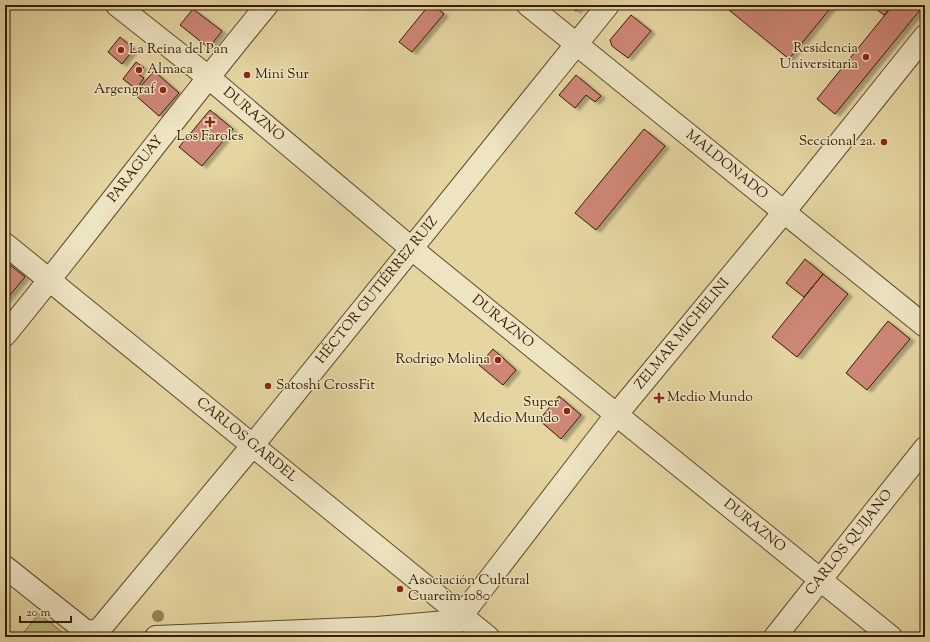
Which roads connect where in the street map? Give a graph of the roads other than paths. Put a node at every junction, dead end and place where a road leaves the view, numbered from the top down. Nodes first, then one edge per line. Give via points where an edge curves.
1 (116, 5) edge
2 (267, 5) edge
3 (528, 5) edge
4 (608, 5) edge
5 (925, 36) edge
6 (577, 44) junction
7 (208, 77) junction
8 (784, 212) junction
9 (5, 244) edge
10 (412, 249) junction
11 (49, 280) junction
12 (925, 326) edge
13 (5, 335) edge
14 (616, 415) junction
15 (253, 445) junction
16 (925, 448) edge
17 (5, 567) edge
18 (820, 580) junction
19 (455, 624) edge
20 (106, 635) edge
21 (156, 637) edge
22 (488, 637) edge
23 (774, 637) edge
24 (891, 637) edge

1 - 7 street, DURAZNO
2 - 7 street, PARAGUAY
3 - 6 street, MALDONADO
4 - 6 street, HÉCTOR GUTIÉRREZ RUIZ
5 - 8 street, ZELMAR MICHELINI
6 - 8 street, MALDONADO
6 - 10 street, HÉCTOR GUTIÉRREZ RUIZ
7 - 10 street, DURAZNO
7 - 11 street, PARAGUAY
8 - 12 street, MALDONADO
8 - 14 street, ZELMAR MICHELINI
9 - 11 street, CARLOS GARDEL
10 - 14 street, DURAZNO
10 - 15 street, HÉCTOR GUTIÉRREZ RUIZ
11 - 13 street, PARAGUAY
11 - 15 street, CARLOS GARDEL
14 - 18 street, DURAZNO
14 - 19 street, ZELMAR MICHELINI
15 - 19 street, CARLOS GARDEL
15 - 20 street, HÉCTOR GUTIÉRREZ RUIZ via 157,560
16 - 18 street, CARLOS QUIJANO
17 - 20 street via 83,629
18 - 23 street, CARLOS QUIJANO
18 - 24 street, DURAZNO
19 - 21 street
19 - 22 street, CARLOS GARDEL

